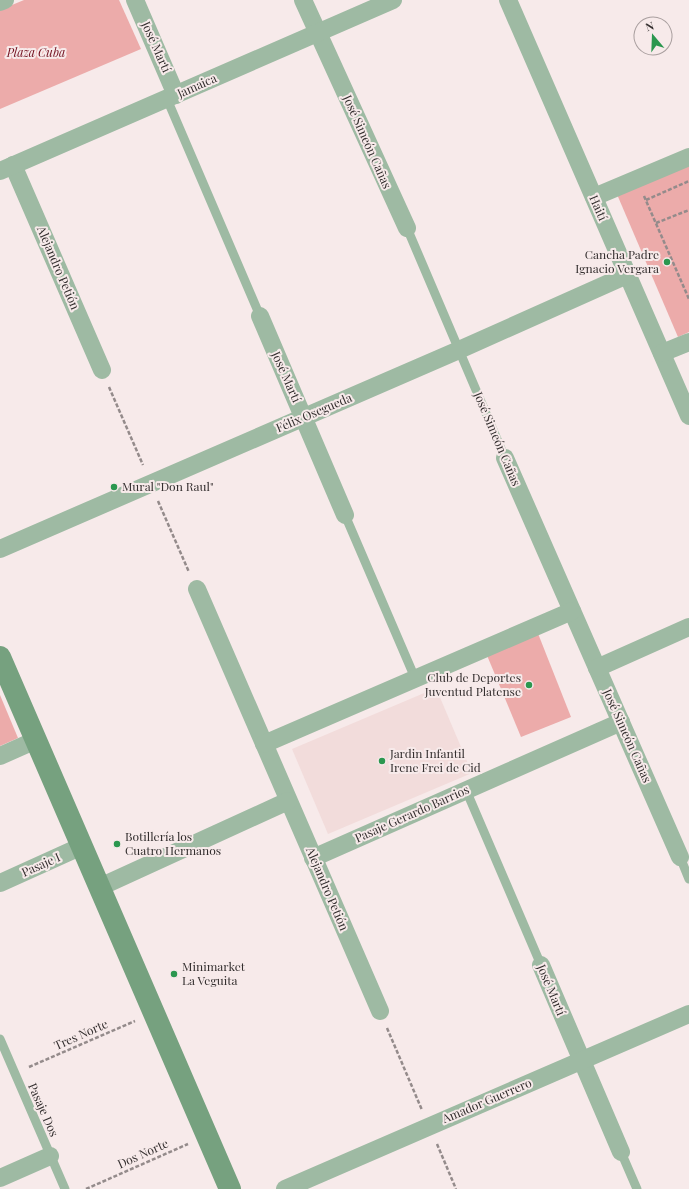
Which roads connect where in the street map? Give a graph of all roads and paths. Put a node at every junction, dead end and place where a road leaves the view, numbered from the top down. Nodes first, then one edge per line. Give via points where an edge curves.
1 (5, 0) edge
2 (135, 0) edge
3 (302, 0) edge
4 (393, 0) edge
5 (508, 0) edge
6 (0, 2) edge
7 (317, 33) junction
8 (172, 97) junction
9 (689, 157) edge
10 (4, 168) edge
11 (637, 179) junction
12 (689, 181) edge
13 (594, 197) junction
14 (646, 200) junction
15 (689, 210) edge
16 (656, 223) junction
17 (407, 228) joint
18 (627, 274) junction
19 (689, 299) edge
20 (260, 316) joint
21 (689, 342) edge
22 (459, 350) junction
23 (662, 353) junction
24 (102, 370) dead end
25 (689, 416) edge
26 (304, 417) junction
27 (505, 458) joint
28 (345, 515) joint
29 (0, 549) edge
30 (196, 589) dead end
31 (572, 611) junction
32 (689, 628) edge
33 (0, 656) edge
34 (597, 668) junction
35 (415, 678) junction
36 (621, 722) junction
37 (36, 740) junction
38 (264, 744) junction
39 (0, 756) edge
40 (466, 790) junction
41 (288, 801) junction
42 (82, 846) junction
43 (680, 857) joint
44 (313, 858) junction
45 (689, 879) edge
46 (0, 883) edge
47 (100, 887) junction
48 (541, 965) joint
49 (380, 1011) joint
50 (154, 1013) junction
51 (689, 1014) edge
52 (0, 1039) edge
53 (582, 1060) junction
54 (14, 1074) junction
55 (429, 1126) junction
56 (207, 1136) junction
57 (621, 1152) joint
58 (50, 1156) junction
59 (0, 1178) edge
60 (65, 1189) edge
61 (86, 1189) edge
62 (230, 1189) edge
63 (285, 1189) edge
64 (456, 1189) edge
65 (636, 1189) edge

1 - 6 street
2 - 8 street, José Martí
3 - 7 street, José Simeón Cañas
4 - 7 street, Jamaica
5 - 13 street, Haití
7 - 8 street, Jamaica
7 - 17 street, José Simeón Cañas
8 - 10 street, Jamaica
8 - 20 lane, José Martí
9 - 11 street
10 - 24 street, Alejandro Petión
11 - 13 street
11 - 14 path
12 - 14 path
13 - 18 street, Haití
14 - 16 path
15 - 16 path
16 - 19 path
17 - 22 lane, José Simeón Cañas
18 - 22 street, Félix Osegueda
18 - 23 street, Haití
20 - 26 street, José Martí
21 - 23 street
22 - 26 street, Félix Osegueda
22 - 27 lane, José Simeón Cañas
23 - 25 street, Haití
26 - 28 street, José Martí
26 - 29 street, Félix Osegueda
27 - 31 street, José Simeón Cañas
28 - 35 lane, José Martí
30 - 38 street, Alejandro Petión
31 - 34 street, José Simeón Cañas
31 - 35 street
32 - 34 street
33 - 37 street
34 - 36 street, José Simeón Cañas
35 - 38 street
36 - 40 street, Pasaje Gerardo Barrios
36 - 43 street, José Simeón Cañas
37 - 39 street
37 - 42 street
38 - 41 street, Alejandro Petión
40 - 44 street, Pasaje Gerardo Barrios
40 - 48 lane, José Martí
41 - 44 street, Alejandro Petión
41 - 47 street
42 - 46 street, Pasaje I
42 - 47 street
43 - 45 lane, José Simeón Cañas
44 - 49 street, Alejandro Petión
47 - 50 street
48 - 53 street, José Martí
49 - 55 path
50 - 54 path, Tres Norte
50 - 56 street
51 - 53 street, Amador Guerrero
52 - 54 lane, Pasaje Dos
53 - 55 street, Amador Guerrero
53 - 57 street, José Martí
54 - 58 lane, Pasaje Dos
55 - 63 street, Amador Guerrero
55 - 64 path
56 - 61 path, Dos Norte
56 - 62 street
57 - 65 lane, José Martí
58 - 59 street
58 - 60 lane, Pasaje Dos

